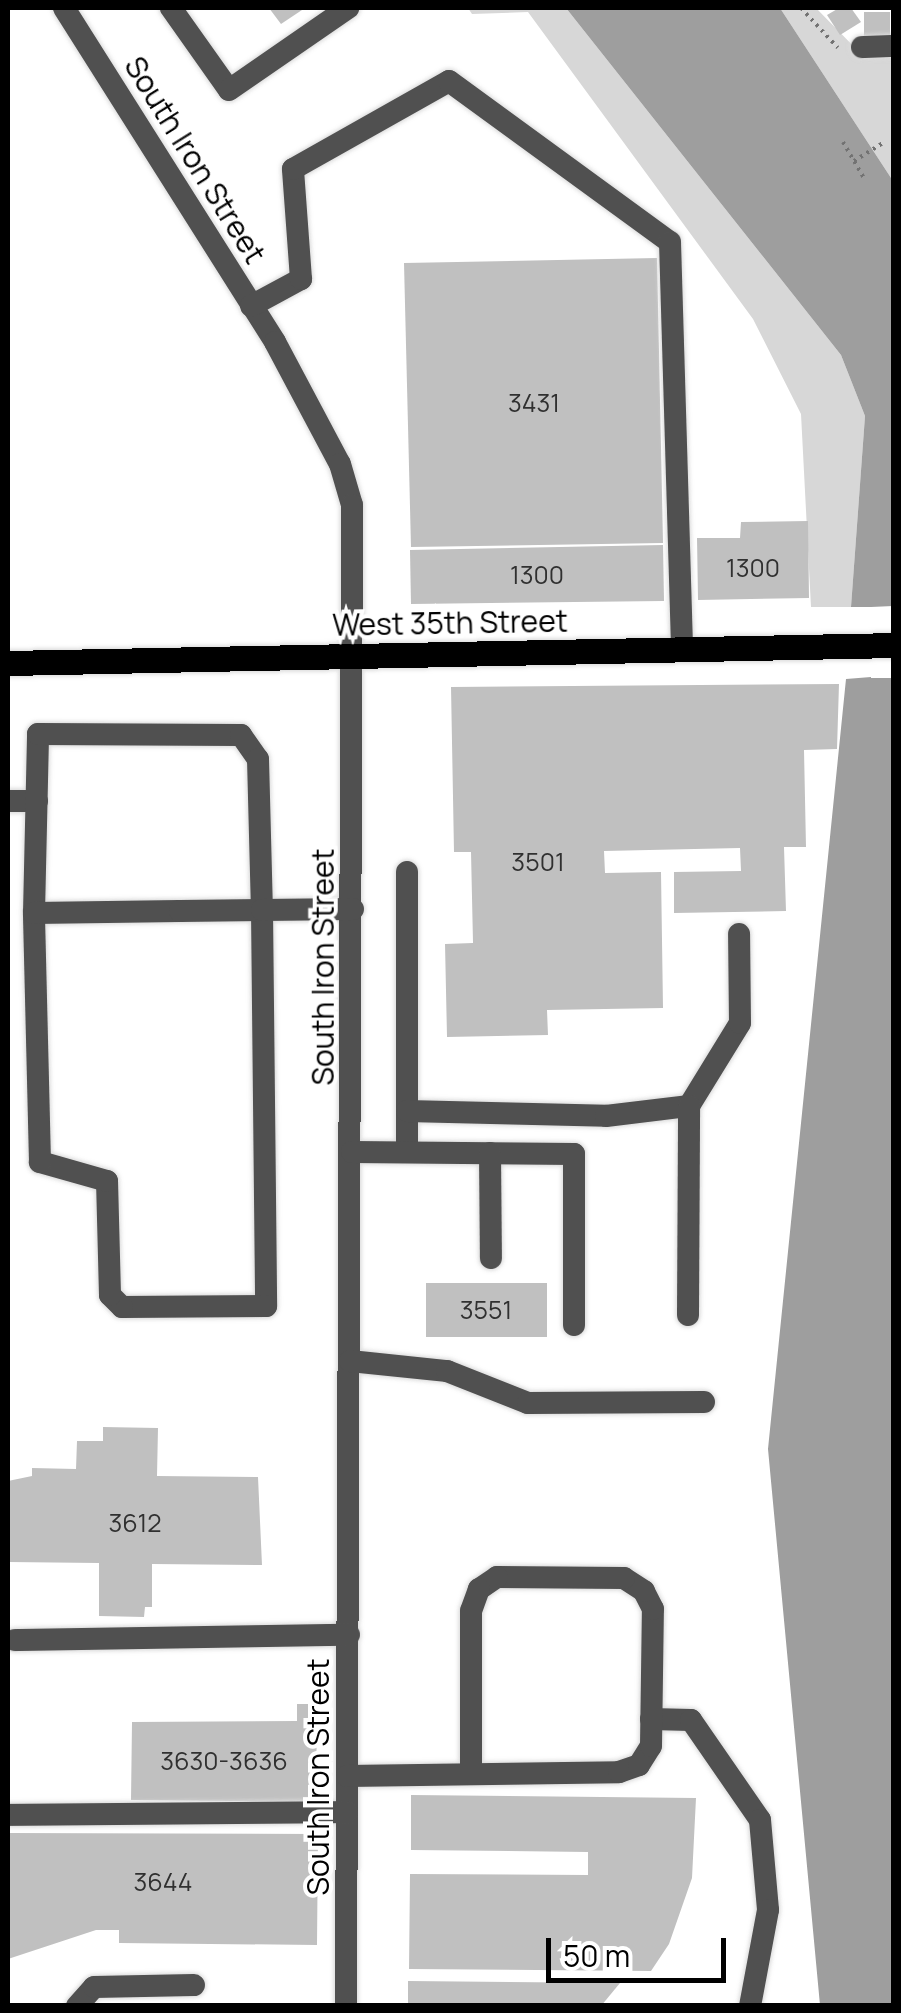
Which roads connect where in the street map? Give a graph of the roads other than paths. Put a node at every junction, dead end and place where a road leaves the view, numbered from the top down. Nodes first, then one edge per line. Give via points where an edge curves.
1 (64, 8) edge
2 (171, 8) edge
3 (348, 8) edge
4 (894, 46) edge
5 (862, 47) road end
6 (251, 306) junction
7 (882, 645) edge
8 (682, 651) junction
9 (355, 657) junction
10 (8, 663) edge
11 (37, 800) junction
12 (8, 801) edge
13 (406, 872) dead end
14 (354, 909) junction
15 (262, 910) junction
16 (34, 913) junction
17 (739, 934) dead end
18 (689, 1106) junction
19 (407, 1111) junction
20 (352, 1152) junction
21 (408, 1152) junction
22 (490, 1153) junction
23 (491, 1258) dead end
24 (688, 1315) dead end
25 (574, 1325) dead end
26 (350, 1362) junction
27 (704, 1402) dead end
28 (349, 1635) junction
29 (15, 1640) dead end
30 (651, 1719) junction
31 (471, 1774) junction
32 (348, 1776) junction
33 (348, 1812) junction
34 (8, 1815) edge
35 (194, 1986) dead end
36 (77, 2006) edge
37 (346, 2006) edge
38 (750, 2006) edge

1 - 6 street, South Iron Street
2 - 3 street via 228,90
4 - 5 street
6 - 8 street via 300,280 293,168 449,81 670,242
6 - 9 street, South Iron Street via 340,464 348,492
7 - 8 main road, West 35th Street
8 - 9 main road, West 35th Street
9 - 10 main road, West 35th Street
9 - 14 street, South Iron Street
11 - 12 street
11 - 15 street via 38,734 240,735 258,759
11 - 16 street
13 - 19 street
14 - 15 street
14 - 20 street, South Iron Street
15 - 16 street
15 - 16 street via 266,1306 122,1307 110,1295 107,1181 40,1162
17 - 18 street via 740,1024
18 - 19 street via 606,1116
18 - 24 street
19 - 21 street
20 - 21 street
20 - 26 street, South Iron Street
21 - 22 street
22 - 23 street
22 - 25 street via 574,1154
26 - 27 street via 446,1371 528,1403
26 - 28 street, South Iron Street
28 - 29 street
28 - 32 street, South Iron Street
30 - 31 street via 651,1746 639,1765 619,1772
30 - 31 street via 653,1609 644,1591 624,1578 497,1577 479,1589 472,1611
30 - 38 street via 691,1720 760,1820 768,1910
31 - 32 street
32 - 33 street, South Iron Street
33 - 34 street
33 - 37 street, South Iron Street
35 - 36 street via 94,1987

